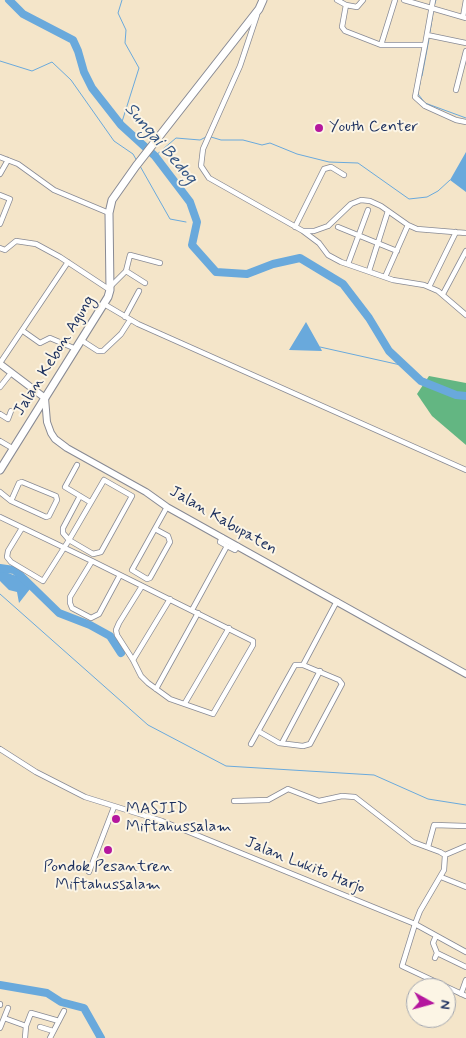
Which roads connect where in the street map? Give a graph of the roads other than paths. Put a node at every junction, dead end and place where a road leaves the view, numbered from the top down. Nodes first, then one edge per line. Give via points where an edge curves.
1 (263, 0) edge
2 (337, 0) edge
3 (363, 0) edge
4 (396, 0) edge
5 (404, 0) edge
6 (433, 0) edge
7 (466, 0) edge
8 (346, 5) junction
9 (259, 9) junction
10 (432, 9) junction
11 (465, 17) edge
12 (427, 35) junction
13 (466, 43) edge
14 (381, 45) junction
15 (425, 45) junction
16 (466, 51) edge
17 (465, 66) edge
18 (456, 90) dead end
19 (466, 122) edge
20 (0, 157) edge
21 (8, 160) junction
22 (0, 174) edge
23 (344, 175) dead end
24 (0, 194) edge
25 (368, 210) dead end
26 (388, 211) junction
27 (109, 214) junction
28 (0, 224) edge
29 (408, 225) junction
30 (295, 227) junction
31 (338, 227) dead end
32 (302, 231) junction
33 (456, 232) junction
34 (466, 233) edge
35 (358, 235) junction
36 (377, 242) junction
37 (0, 248) edge
38 (397, 251) junction
39 (465, 254) edge
40 (68, 262) junction
41 (160, 263) dead end
42 (348, 264) junction
43 (126, 271) junction
44 (369, 271) junction
45 (385, 277) junction
46 (146, 282) dead end
47 (429, 287) junction
48 (110, 288) junction
49 (139, 291) dead end
50 (443, 294) junction
51 (104, 304) junction
52 (466, 314) edge
53 (127, 319) junction
54 (22, 331) junction
55 (81, 340) junction
56 (76, 349) junction
57 (0, 364) edge
58 (11, 373) junction
59 (0, 387) edge
60 (45, 398) junction
61 (11, 411) dead end
62 (0, 414) edge
63 (0, 441) edge
64 (12, 448) junction
65 (77, 465) dead end
66 (1, 466) edge
67 (466, 470) edge
68 (0, 492) edge
69 (80, 496) junction
70 (11, 501) junction
71 (90, 502) junction
72 (167, 507) junction
73 (0, 517) edge
74 (22, 528) junction
75 (155, 529) junction
76 (222, 537) junction
77 (69, 540) junction
78 (227, 546) junction
79 (238, 546) junction
80 (64, 548) junction
81 (92, 561) junction
82 (120, 575) junction
83 (142, 586) junction
84 (170, 599) junction
85 (337, 601) junction
86 (192, 610) junction
87 (198, 613) junction
88 (228, 628) junction
89 (133, 660) junction
90 (303, 665) junction
91 (320, 671) junction
92 (466, 674) edge
93 (156, 689) junction
94 (185, 703) junction
95 (258, 731) junction
96 (282, 743) junction
97 (251, 744) dead end
98 (0, 749) edge
99 (234, 801) dead end
100 (114, 807) junction
101 (466, 826) edge
102 (466, 846) edge
103 (428, 847) junction
104 (445, 854) junction
105 (89, 872) dead end
106 (441, 877) junction
107 (466, 887) edge
108 (415, 924) junction
109 (436, 936) junction
110 (466, 952) edge
111 (466, 967) edge
112 (466, 980) edge
113 (464, 995) edge
114 (8, 1008) dead end
115 (64, 1011) dead end
116 (4, 1018) junction
117 (59, 1022) junction
118 (26, 1026) junction
119 (40, 1027) dead end
120 (0, 1028) edge
121 (53, 1031) junction
122 (26, 1038) edge
123 (50, 1038) edge

1 - 9 main road, Jalan Kebon Agung
2 - 8 street
3 - 8 street via 357,7
4 - 14 street
5 - 10 street
6 - 10 street
7 - 11 street
8 - 14 street via 343,29
9 - 27 main road, Jalan Kebon Agung via 136,166 112,200
9 - 30 street via 240,66 203,149 201,166 209,178
10 - 11 street
10 - 12 street
12 - 13 street
12 - 15 street
14 - 15 street
15 - 19 street via 415,97 425,106
16 - 17 street
17 - 18 street
20 - 21 street
21 - 22 street
21 - 27 street via 54,190
23 - 30 street via 331,167 324,169
24 - 28 street via 10,199
25 - 35 street
26 - 29 street
26 - 32 street via 361,200 351,204 328,226
26 - 36 street
27 - 48 main road, Jalan Kebon Agung
29 - 33 street via 424,230
29 - 38 street
30 - 32 street
31 - 35 street
32 - 42 street via 322,246 328,255
33 - 34 street
33 - 47 street
35 - 36 street
35 - 42 street
36 - 38 street
36 - 44 street
37 - 40 street via 5,250 16,241 32,243
38 - 45 street
39 - 50 street
40 - 48 street
40 - 54 street
41 - 43 street via 130,255
42 - 44 street
43 - 46 street
43 - 48 street
44 - 45 street
45 - 47 street
47 - 50 street
48 - 51 main road, Jalan Kebon Agung
49 - 53 street
50 - 52 street
51 - 53 street
51 - 55 main road, Jalan Kebon Agung
53 - 55 street via 121,334 103,351
53 - 67 street
54 - 56 street via 40,343 50,338
54 - 57 street
55 - 56 main road, Jalan Kebon Agung
56 - 60 main road, Jalan Kebon Agung
57 - 58 main road
58 - 59 street
58 - 60 main road
60 - 64 main road, Jalan Kebon Agung
60 - 72 main road, Jalan Kabupaten via 47,422 54,439
61 - 62 street via 8,418
63 - 64 street
64 - 66 main road, Jalan Kebon Agung
65 - 69 street via 65,487
68 - 70 street
69 - 71 street
69 - 77 street via 63,528
70 - 70 street via 22,482 56,496 57,500 48,517
71 - 77 street
71 - 77 street via 104,480 132,496 98,554
72 - 75 street
72 - 76 main road, Jalan Kabupaten
73 - 74 street
74 - 80 street
74 - 80 street via 7,557 40,580 47,578
75 - 75 street via 168,536 170,542 147,579 132,570
76 - 78 street via 220,542
76 - 79 main road, Jalan Kabupaten
77 - 80 street
78 - 79 street via 235,550
78 - 86 street
79 - 85 main road, Jalan Kabupaten
80 - 81 street
81 - 82 street
81 - 82 street via 70,597 72,608 91,618 99,614
82 - 83 street
83 - 84 street
83 - 89 street via 116,630
84 - 86 street
84 - 89 street
85 - 90 street
85 - 92 main road, Jalan Kabupaten
86 - 87 street
87 - 88 street
87 - 93 street
88 - 94 street
88 - 94 street via 254,642 215,712 208,714
89 - 93 street via 141,676
90 - 91 street
90 - 95 street via 295,665
91 - 96 street
91 - 96 street via 339,680 341,687 310,744
93 - 94 street via 170,699
95 - 96 street
95 - 97 street
98 - 100 street, Jalan Lukito Harjo via 65,788
99 - 103 street via 268,800 288,789 319,801 355,797 412,842
100 - 105 street
100 - 108 street, Jalan Lukito Harjo via 162,821
101 - 103 street via 434,825
102 - 104 street
103 - 104 street
104 - 106 street
106 - 107 street
106 - 108 street
108 - 109 street, Jalan Lukito Harjo
108 - 113 street via 402,966
109 - 110 street, Jalan Lukito Harjo
109 - 111 street via 433,943 436,956
112 - 113 street
114 - 116 street
115 - 117 street
116 - 118 street
116 - 120 street
117 - 118 street via 31,1013
117 - 121 street
118 - 122 street
119 - 121 street
121 - 123 street

